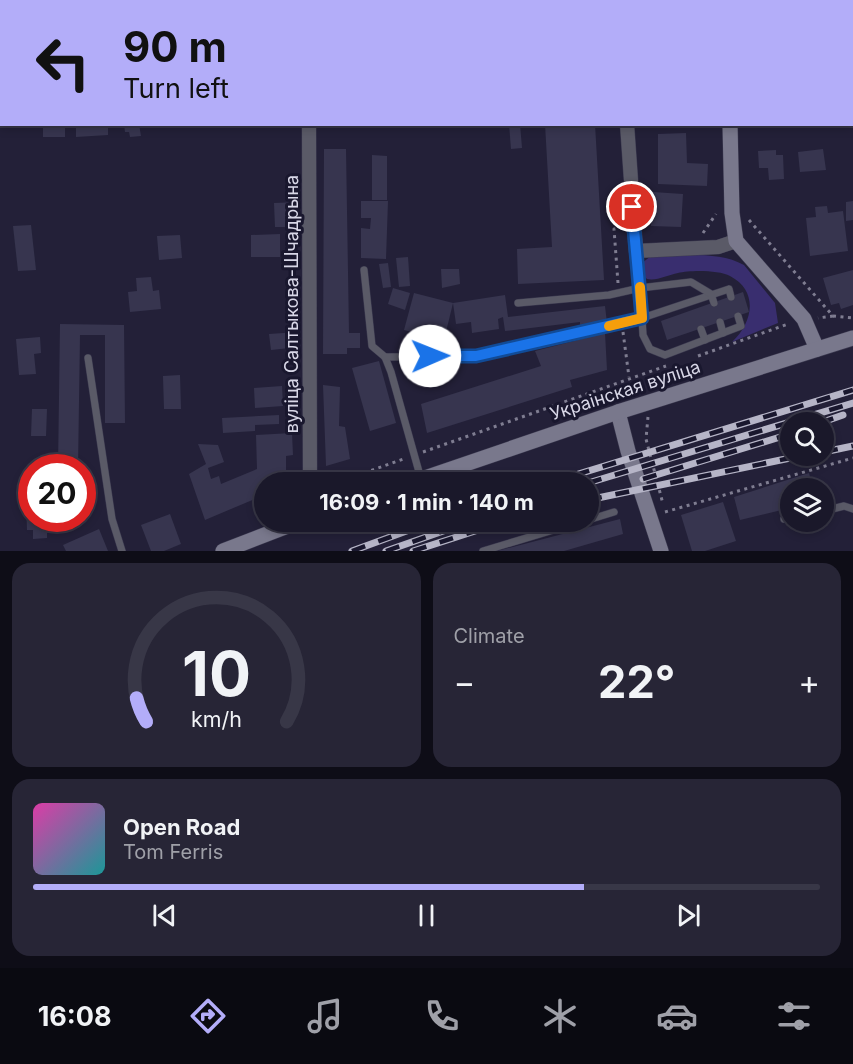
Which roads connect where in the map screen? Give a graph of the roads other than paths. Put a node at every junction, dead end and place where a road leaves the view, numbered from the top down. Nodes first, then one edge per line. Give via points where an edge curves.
1 (309, 126) edge
2 (627, 126) edge
3 (730, 126) edge
4 (736, 242) junction
5 (636, 251) junction
6 (364, 270) dead end
7 (640, 288) junction
8 (711, 294) junction
9 (731, 297) dead end
10 (693, 301) junction
11 (518, 303) dead end
12 (714, 303) dead end
13 (695, 309) dead end
14 (738, 316) dead end
15 (642, 318) junction
16 (720, 322) dead end
17 (701, 329) dead end
18 (723, 333) junction
19 (853, 338) edge
20 (705, 340) junction
21 (817, 349) junction
22 (385, 357) junction
23 (88, 358) dead end
24 (618, 412) junction
25 (310, 472) edge
26 (415, 472) edge
27 (441, 472) edge
28 (834, 508) edge
29 (853, 509) edge
30 (614, 513) dead end
31 (599, 517) edge
32 (272, 532) edge
33 (547, 532) edge
34 (122, 551) edge
35 (223, 551) edge
36 (483, 551) edge
37 (661, 551) edge

1 - 25 street, вуліца Салтыкова-Шчадрына
2 - 5 street
3 - 4 main road
4 - 5 street via 718,247
4 - 21 main road via 804,319
5 - 7 lane
6 - 22 lane via 372,346
7 - 8 lane via 691,282
7 - 11 lane via 609,295
7 - 15 lane
8 - 9 lane via 729,288
8 - 10 lane
8 - 12 lane
10 - 13 lane
10 - 15 lane
14 - 18 lane via 741,326
15 - 20 lane via 643,335 650,349 665,355
15 - 22 lane via 476,356
16 - 18 lane
17 - 20 lane
18 - 20 lane
19 - 21 main road, Украінская вуліца
21 - 24 main road, Украінская вуліца
22 - 26 lane via 414,455
23 - 34 lane via 112,519
24 - 27 main road, Украінская вуліца
24 - 37 main road
28 - 29 lane
30 - 31 lane
32 - 35 main road
33 - 36 lane

